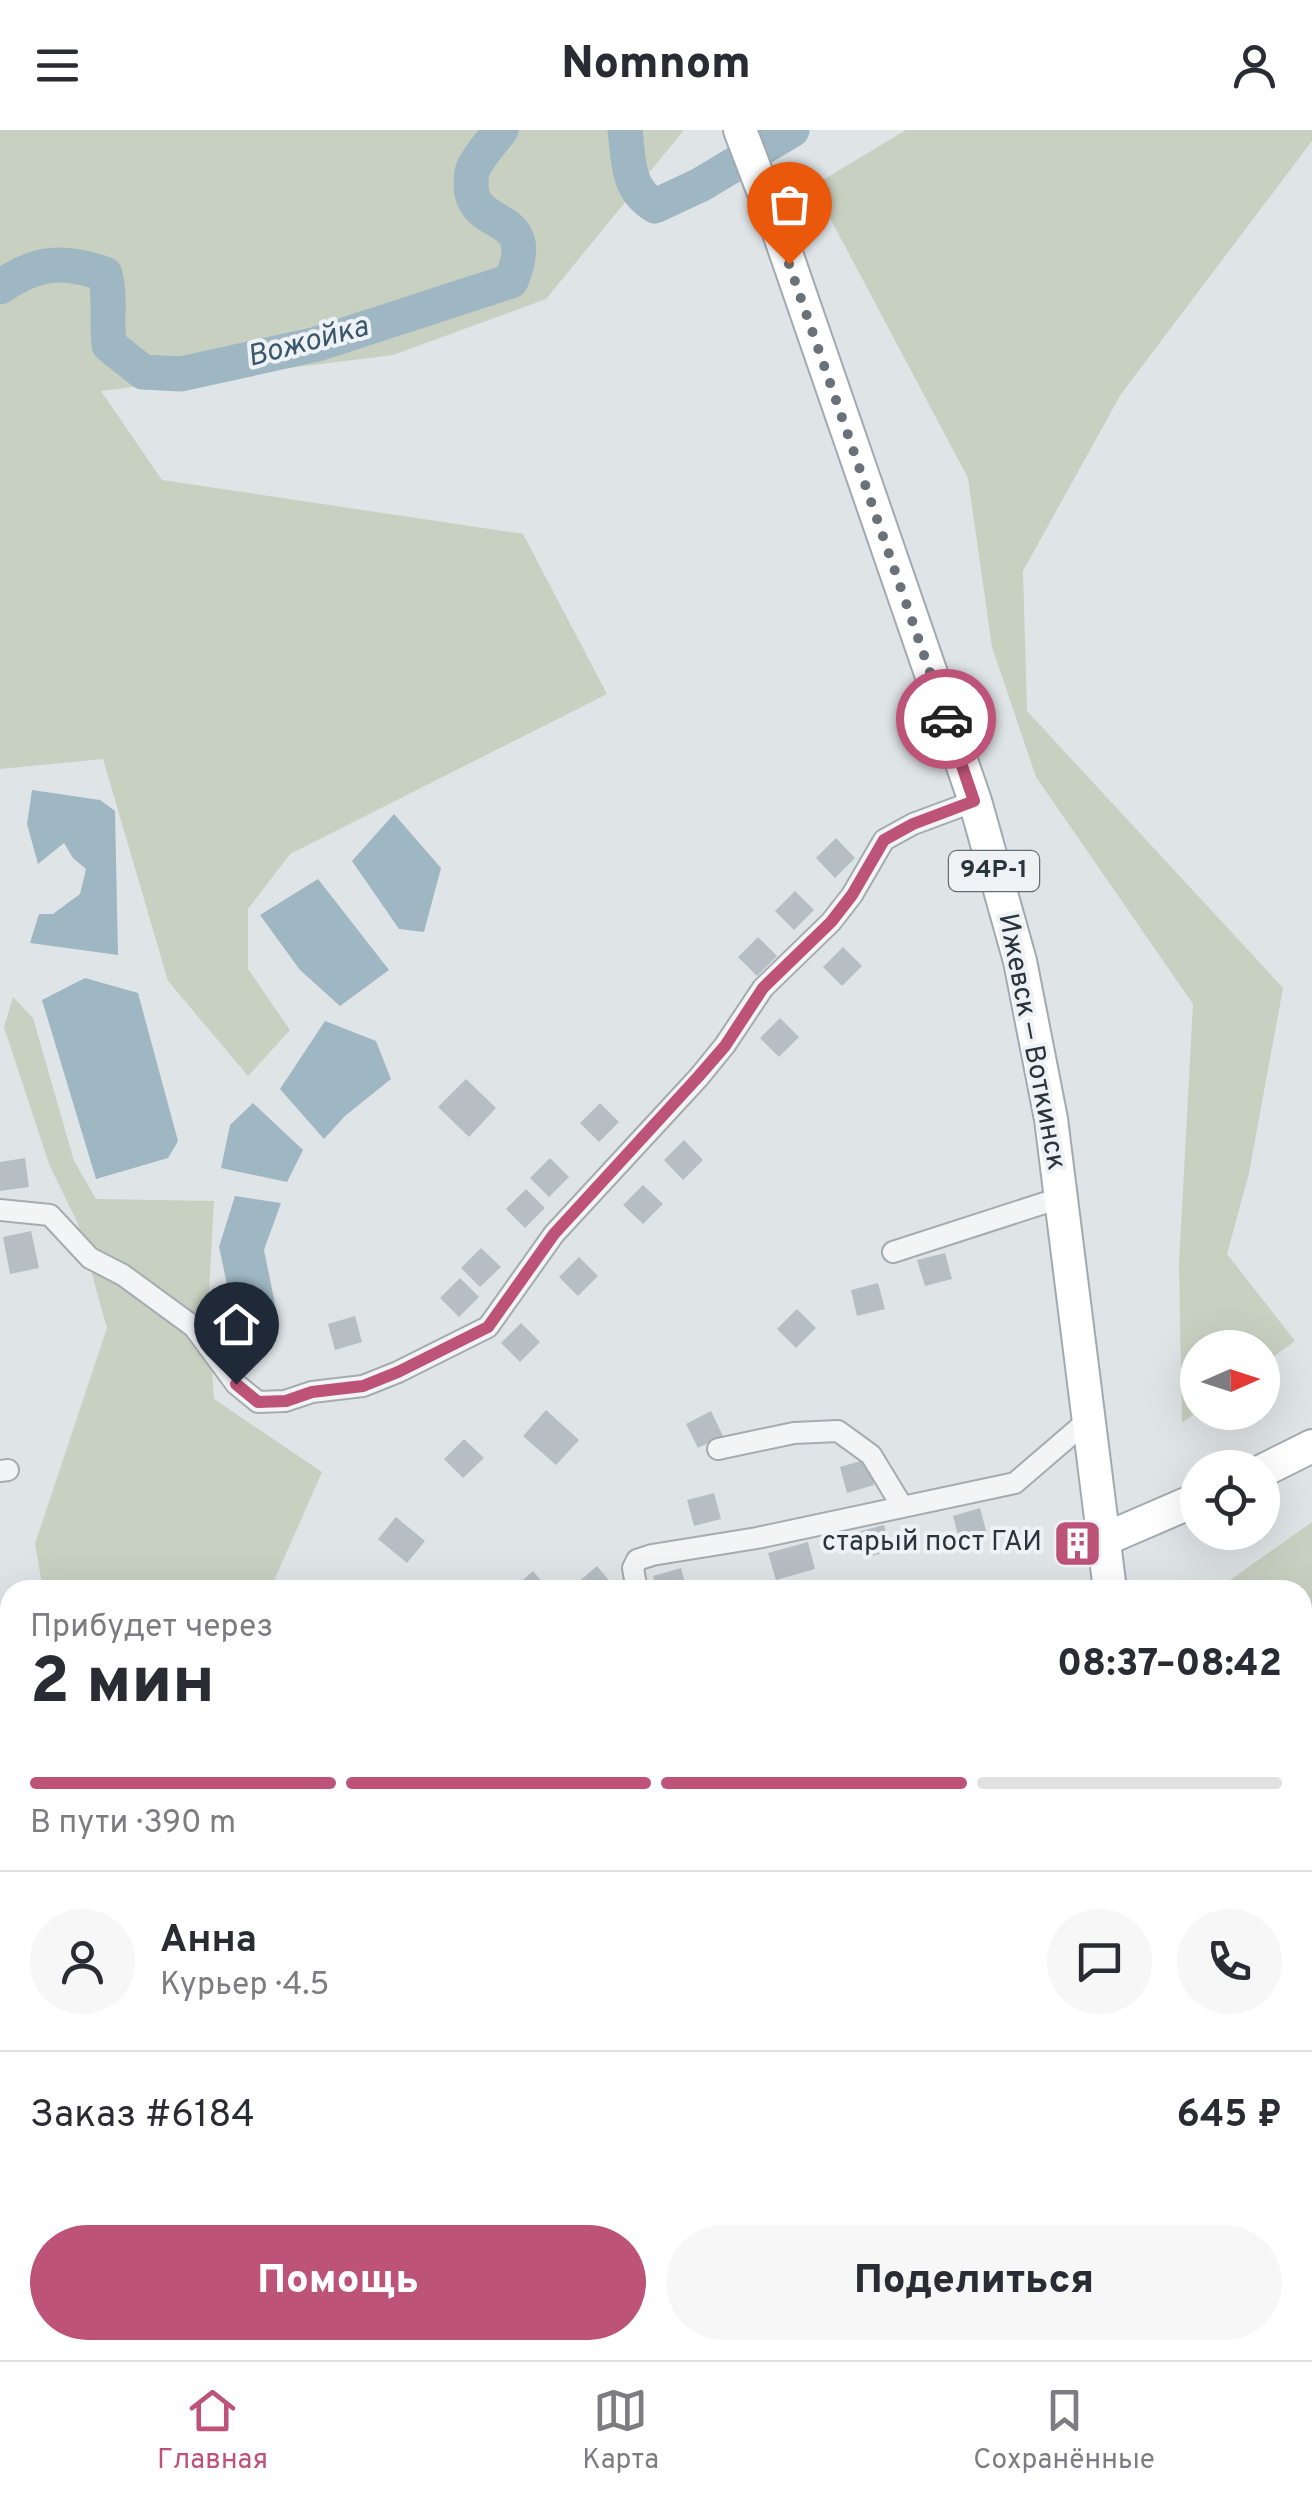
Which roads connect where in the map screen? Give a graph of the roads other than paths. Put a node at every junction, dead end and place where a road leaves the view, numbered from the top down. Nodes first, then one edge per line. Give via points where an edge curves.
1 (740, 130) edge
2 (974, 801) junction
3 (1060, 1198) junction
4 (0, 1210) edge
5 (893, 1252) dead end
6 (1087, 1422) junction
7 (1312, 1446) edge
8 (718, 1449) dead end
9 (1280, 1462) edge
10 (902, 1506) junction
11 (1180, 1507) edge
12 (1103, 1540) junction
13 (633, 1580) edge
14 (1109, 1580) edge

1 - 2 main road, Ижевск — Воткинск / 94Р-1
2 - 3 main road, Ижевск — Воткинск / 94Р-1 via 1020,962
2 - 4 street via 884,840 831,922 763,988 725,1046 554,1234 488,1327 398,1372 363,1386 258,1402 236,1384 194,1327 90,1258 50,1215
3 - 5 street
3 - 6 main road, Ижевск — Воткинск / 94Р-1
6 - 10 street via 1015,1484
6 - 12 main road, Ижевск — Воткинск / 94Р-1
7 - 9 main road
8 - 10 street via 794,1432 838,1431 871,1456
10 - 13 street via 637,1560
11 - 12 main road
12 - 14 main road, Ижевск — Воткинск / 94Р-1

